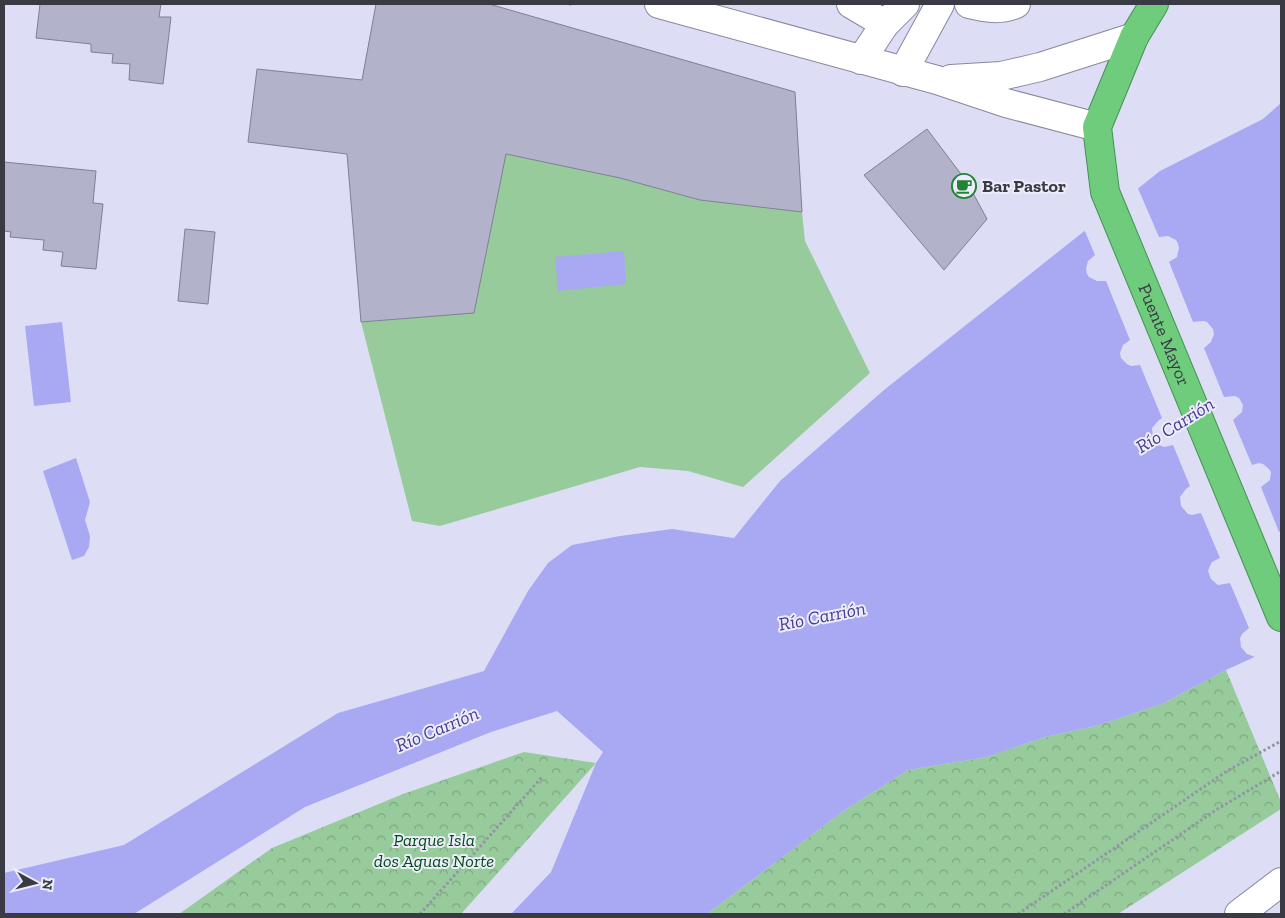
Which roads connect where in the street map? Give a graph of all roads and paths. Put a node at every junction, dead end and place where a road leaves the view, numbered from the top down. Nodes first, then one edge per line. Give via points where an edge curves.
1 (659, 4) edge
2 (851, 4) edge
3 (905, 4) edge
4 (940, 4) edge
5 (969, 4) edge
6 (1016, 4) edge
7 (1154, 4) edge
8 (885, 24) junction
9 (1134, 37) junction
10 (861, 60) junction
11 (903, 72) junction
12 (937, 80) junction
13 (1097, 127) junction
14 (1281, 617) edge
15 (1281, 741) edge
16 (1281, 770) edge
17 (543, 776) dead end
18 (1281, 882) edge
19 (420, 914) edge
20 (1018, 914) edge
21 (1064, 914) edge
22 (1239, 914) edge

1 - 10 street
2 - 8 street
3 - 8 street
4 - 11 street
5 - 6 street via 986,9
7 - 9 highway
8 - 10 street
9 - 12 street via 1001,76
9 - 13 highway
10 - 11 street
11 - 12 street
12 - 13 street via 1006,103
13 - 14 highway, Puente Mayor via 1106,192
15 - 20 path via 1227,771
16 - 21 path via 1216,810
17 - 19 path
18 - 22 street

